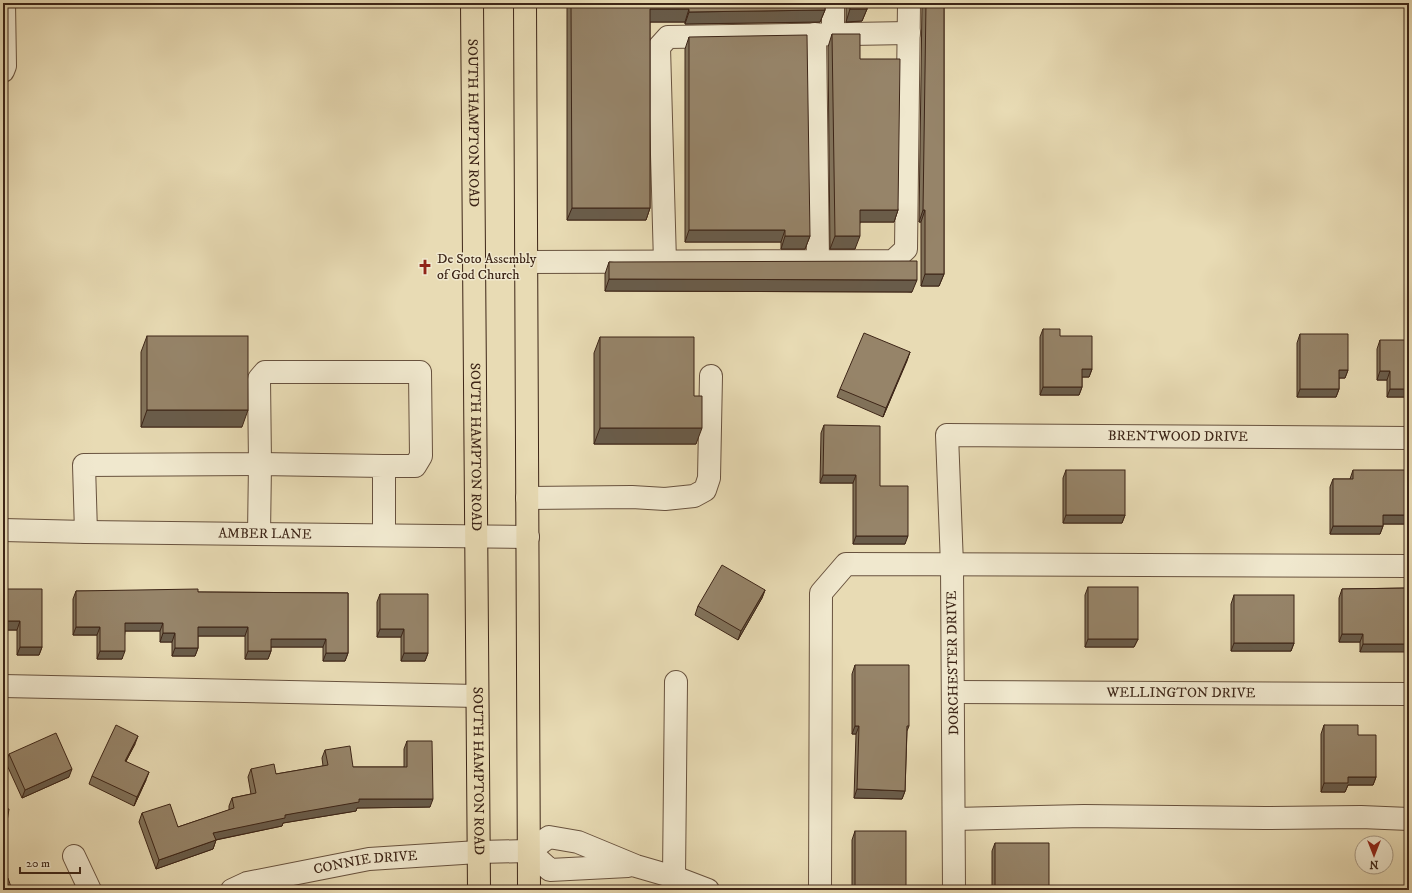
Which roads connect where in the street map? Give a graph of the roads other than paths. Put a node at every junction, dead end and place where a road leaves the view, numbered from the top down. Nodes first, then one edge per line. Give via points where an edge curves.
1 (4, 3) edge
2 (472, 3) edge
3 (525, 3) edge
4 (833, 3) edge
5 (909, 3) edge
6 (909, 33) junction
7 (824, 34) junction
8 (3, 71) edge
9 (818, 261) junction
10 (526, 262) junction
11 (665, 262) junction
12 (711, 376) dead end
13 (948, 435) joint
14 (1409, 438) edge
15 (260, 464) junction
16 (384, 466) junction
17 (527, 498) junction
18 (3, 530) edge
19 (86, 532) junction
20 (259, 534) junction
21 (384, 535) junction
22 (476, 536) junction
23 (528, 537) junction
24 (952, 565) junction
25 (1409, 566) edge
26 (676, 682) dead end
27 (3, 686) edge
28 (953, 692) junction
29 (1409, 694) edge
30 (477, 696) junction
31 (954, 819) junction
32 (1409, 819) edge
33 (529, 851) junction
34 (478, 852) junction
35 (74, 856) dead end
36 (636, 866) junction
37 (674, 877) junction
38 (90, 890) edge
39 (232, 890) edge
40 (479, 890) edge
41 (530, 890) edge
42 (708, 890) edge
43 (820, 890) edge
44 (954, 890) edge

1 - 8 street
2 - 22 main road, SOUTH HAMPTON ROAD
3 - 10 main road
4 - 7 street
5 - 6 street
6 - 7 street
6 - 9 street via 906,249 893,261
7 - 9 street
7 - 11 street via 668,37 659,47
9 - 11 street
10 - 11 street
10 - 17 main road
12 - 17 street via 709,478 705,490 694,496 665,499
13 - 14 street, BRENTWOOD DRIVE
13 - 24 street, DORCHESTER DRIVE
15 - 16 street
15 - 16 street via 259,379 265,372 420,372 422,456 415,466
15 - 19 street via 84,465
15 - 20 street
16 - 21 street
17 - 23 main road
18 - 19 street, AMBER LANE
19 - 20 street, AMBER LANE
20 - 21 street, AMBER LANE
21 - 22 street, AMBER LANE
22 - 23 street, AMBER LANE
22 - 30 main road, SOUTH HAMPTON ROAD
23 - 33 main road
24 - 25 street
24 - 28 street, DORCHESTER DRIVE
24 - 43 street via 846,564 821,593
26 - 37 street
27 - 30 street
28 - 29 street, WELLINGTON DRIVE
28 - 31 street, DORCHESTER DRIVE
30 - 34 main road, SOUTH HAMPTON ROAD
31 - 32 street via 1084,816
31 - 44 street, DORCHESTER DRIVE
33 - 34 street, CONNIE DRIVE
33 - 36 street via 550,870
33 - 36 street via 549,837 578,842
33 - 41 main road
34 - 39 street, CONNIE DRIVE via 369,859 247,884
34 - 40 main road, SOUTH HAMPTON ROAD
35 - 38 street
36 - 37 street
37 - 42 street

